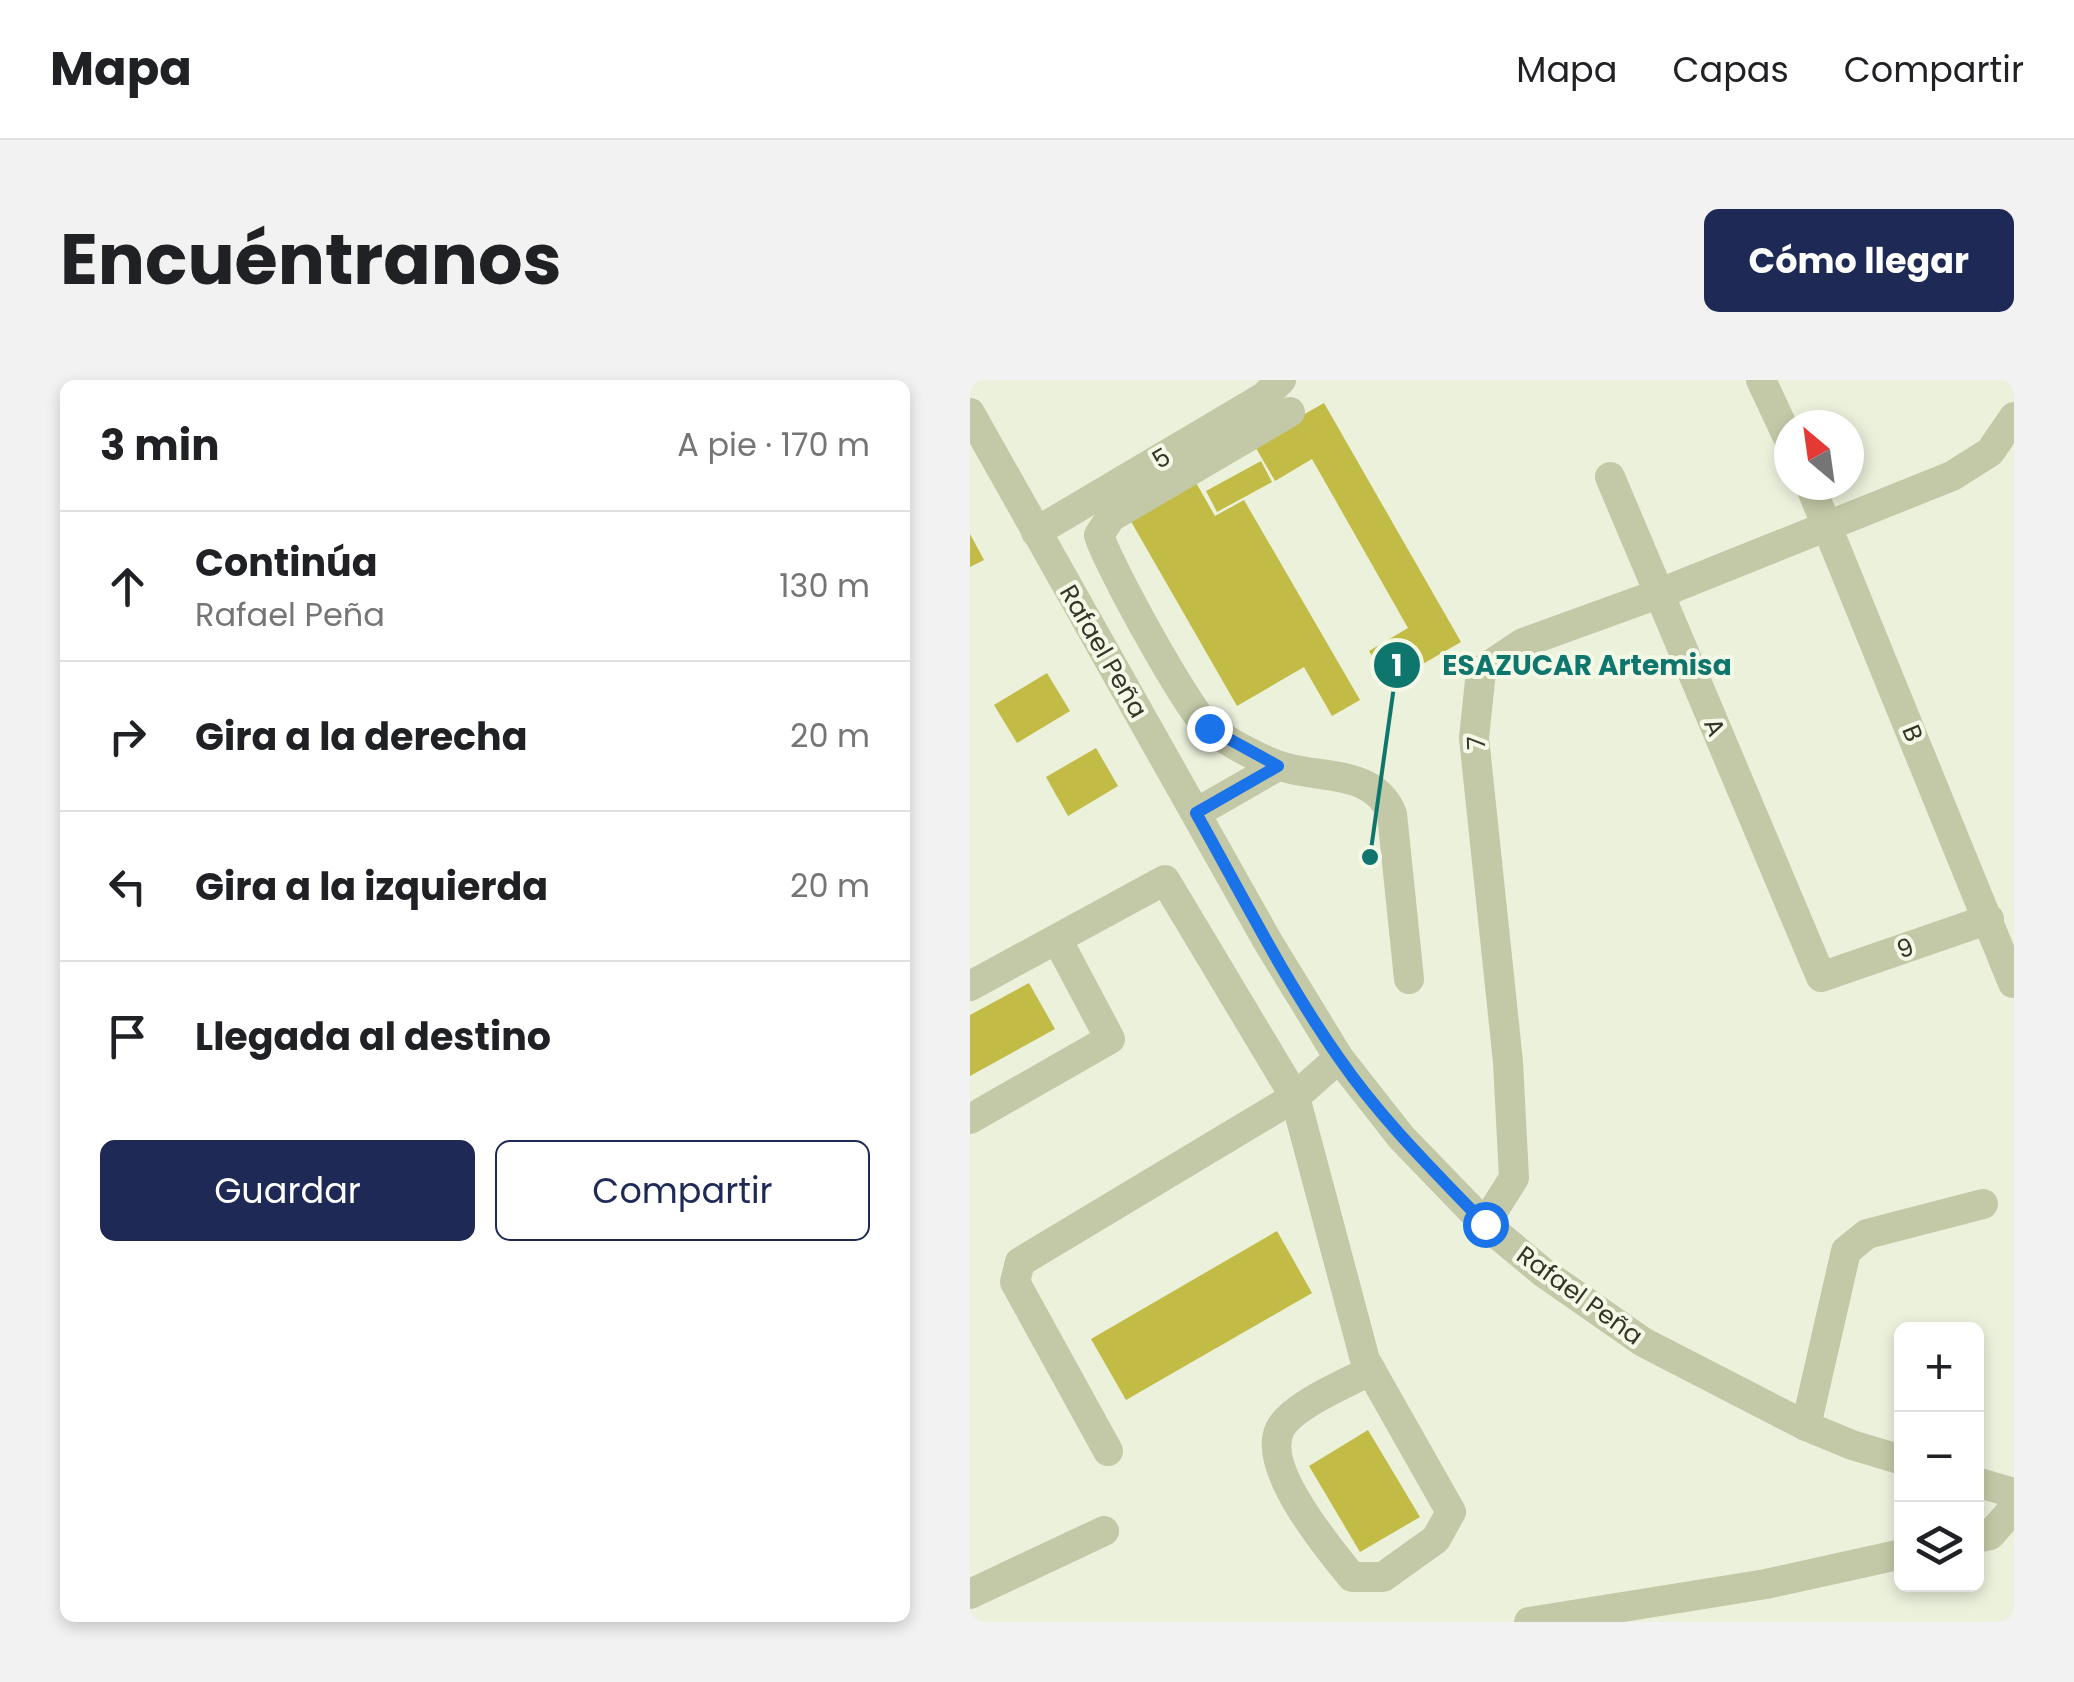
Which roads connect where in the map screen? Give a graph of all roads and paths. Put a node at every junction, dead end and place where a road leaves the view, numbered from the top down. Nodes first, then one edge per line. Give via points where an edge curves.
1 (1281, 380) edge
2 (1761, 380) edge
3 (1775, 410) edge
4 (1290, 412) dead end
5 (970, 413) edge
6 (2014, 417) edge
7 (1610, 477) dead end
8 (1817, 500) edge
9 (1827, 524) junction
10 (1036, 532) junction
11 (1658, 594) junction
12 (1278, 766) junction
13 (1196, 813) junction
14 (1989, 919) junction
15 (1057, 939) junction
16 (1821, 977) joint
17 (1409, 979) dead end
18 (2013, 983) edge
19 (970, 986) edge
20 (1339, 1058) junction
21 (1295, 1097) junction
22 (970, 1120) edge
23 (1983, 1204) dead end
24 (1485, 1224) junction
25 (1371, 1370) junction
26 (1806, 1426) junction
27 (1108, 1452) dead end
28 (1894, 1458) edge
29 (1984, 1484) edge
30 (2014, 1493) edge
31 (2014, 1508) edge
32 (1104, 1530) dead end
33 (1984, 1536) edge
34 (1894, 1556) edge
35 (970, 1594) edge
36 (1528, 1622) edge

1 - 10 street, 5 via 1264,397
2 - 3 street
4 - 12 street via 1112,517 1099,535 1197,716
5 - 10 street, Rafael Peña
6 - 9 street, 7 via 1990,452 1952,476
7 - 11 street, A
8 - 9 street, B
9 - 11 street, 7
9 - 14 street, B
10 - 13 street, Rafael Peña
11 - 16 street, A
11 - 24 street, 7 via 1523,644 1481,670 1474,738 1514,1178
12 - 13 street
12 - 17 street via 1358,781 1387,802
13 - 20 street, Rafael Peña
14 - 16 street, 9
14 - 18 street, B
15 - 19 street
15 - 21 street via 1165,880
15 - 22 street via 1110,1039
20 - 21 street
20 - 24 street, Rafael Peña via 1401,1137
21 - 25 street
21 - 27 street via 1020,1262 1015,1282
23 - 26 street via 1867,1234 1846,1251
24 - 26 street, Rafael Peña via 1642,1342
25 - 25 street via 1451,1512 1436,1539 1383,1577 1352,1577 1318,1536 1277,1461 1279,1429 1298,1410
26 - 28 street, Rafael Peña
29 - 30 street
31 - 33 street
32 - 35 street
34 - 36 street

